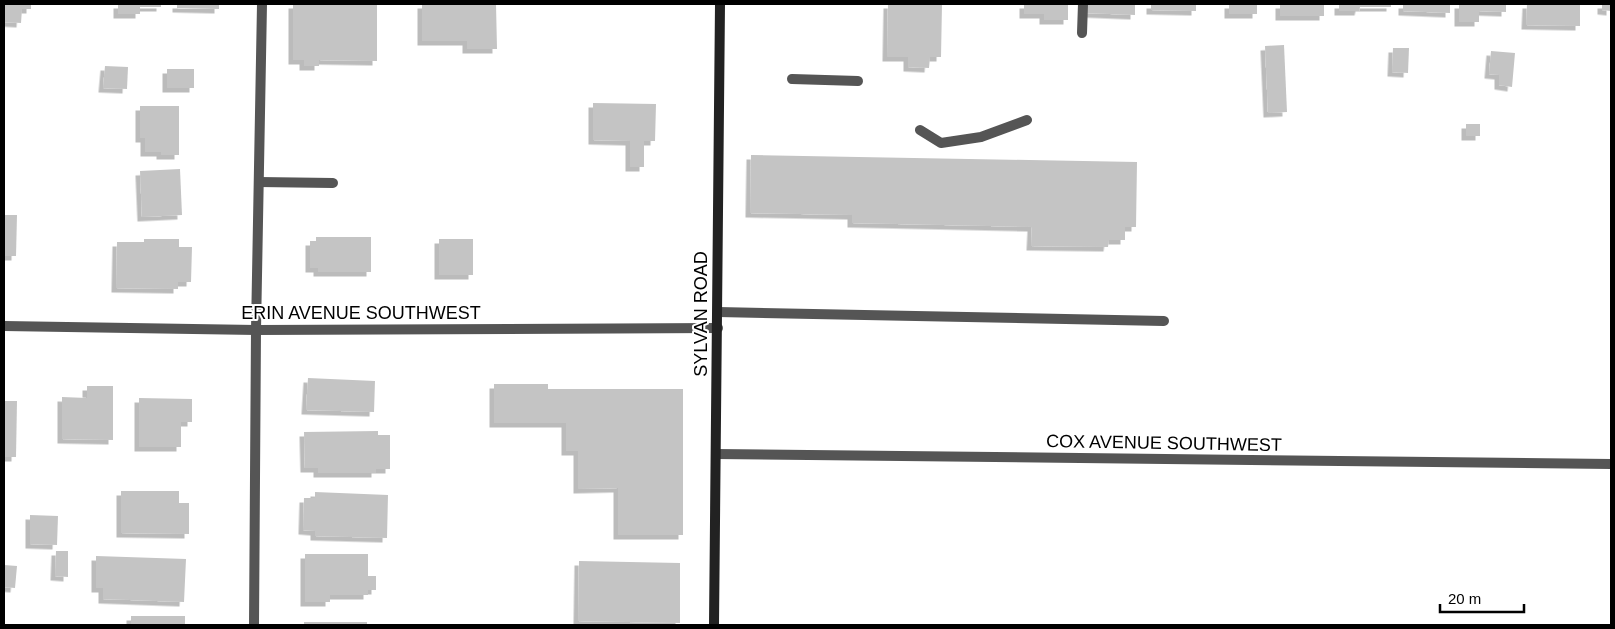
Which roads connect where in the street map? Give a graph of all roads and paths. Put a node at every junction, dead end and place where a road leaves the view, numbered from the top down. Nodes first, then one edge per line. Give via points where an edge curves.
1 (262, 4) edge
2 (720, 4) edge
3 (1083, 4) edge
4 (1082, 33) dead end
5 (792, 79) dead end
6 (858, 81) dead end
7 (1027, 120) dead end
8 (920, 130) dead end
9 (259, 182) junction
10 (333, 183) dead end
11 (718, 312) junction
12 (1164, 321) dead end
13 (4, 326) edge
14 (718, 328) junction
15 (256, 330) junction
16 (716, 454) junction
17 (1611, 464) edge
18 (254, 625) edge
19 (714, 625) edge

1 - 9 street
2 - 11 main road, SYLVAN ROAD
3 - 4 street
5 - 6 street
7 - 8 street via 981,137 941,143
9 - 10 street
9 - 15 street
11 - 12 street
11 - 14 main road, SYLVAN ROAD
13 - 15 street, ERIN AVENUE SOUTHWEST
14 - 15 street, ERIN AVENUE SOUTHWEST
14 - 16 main road, SYLVAN ROAD
15 - 18 street
16 - 17 street, COX AVENUE SOUTHWEST
16 - 19 main road, SYLVAN ROAD

